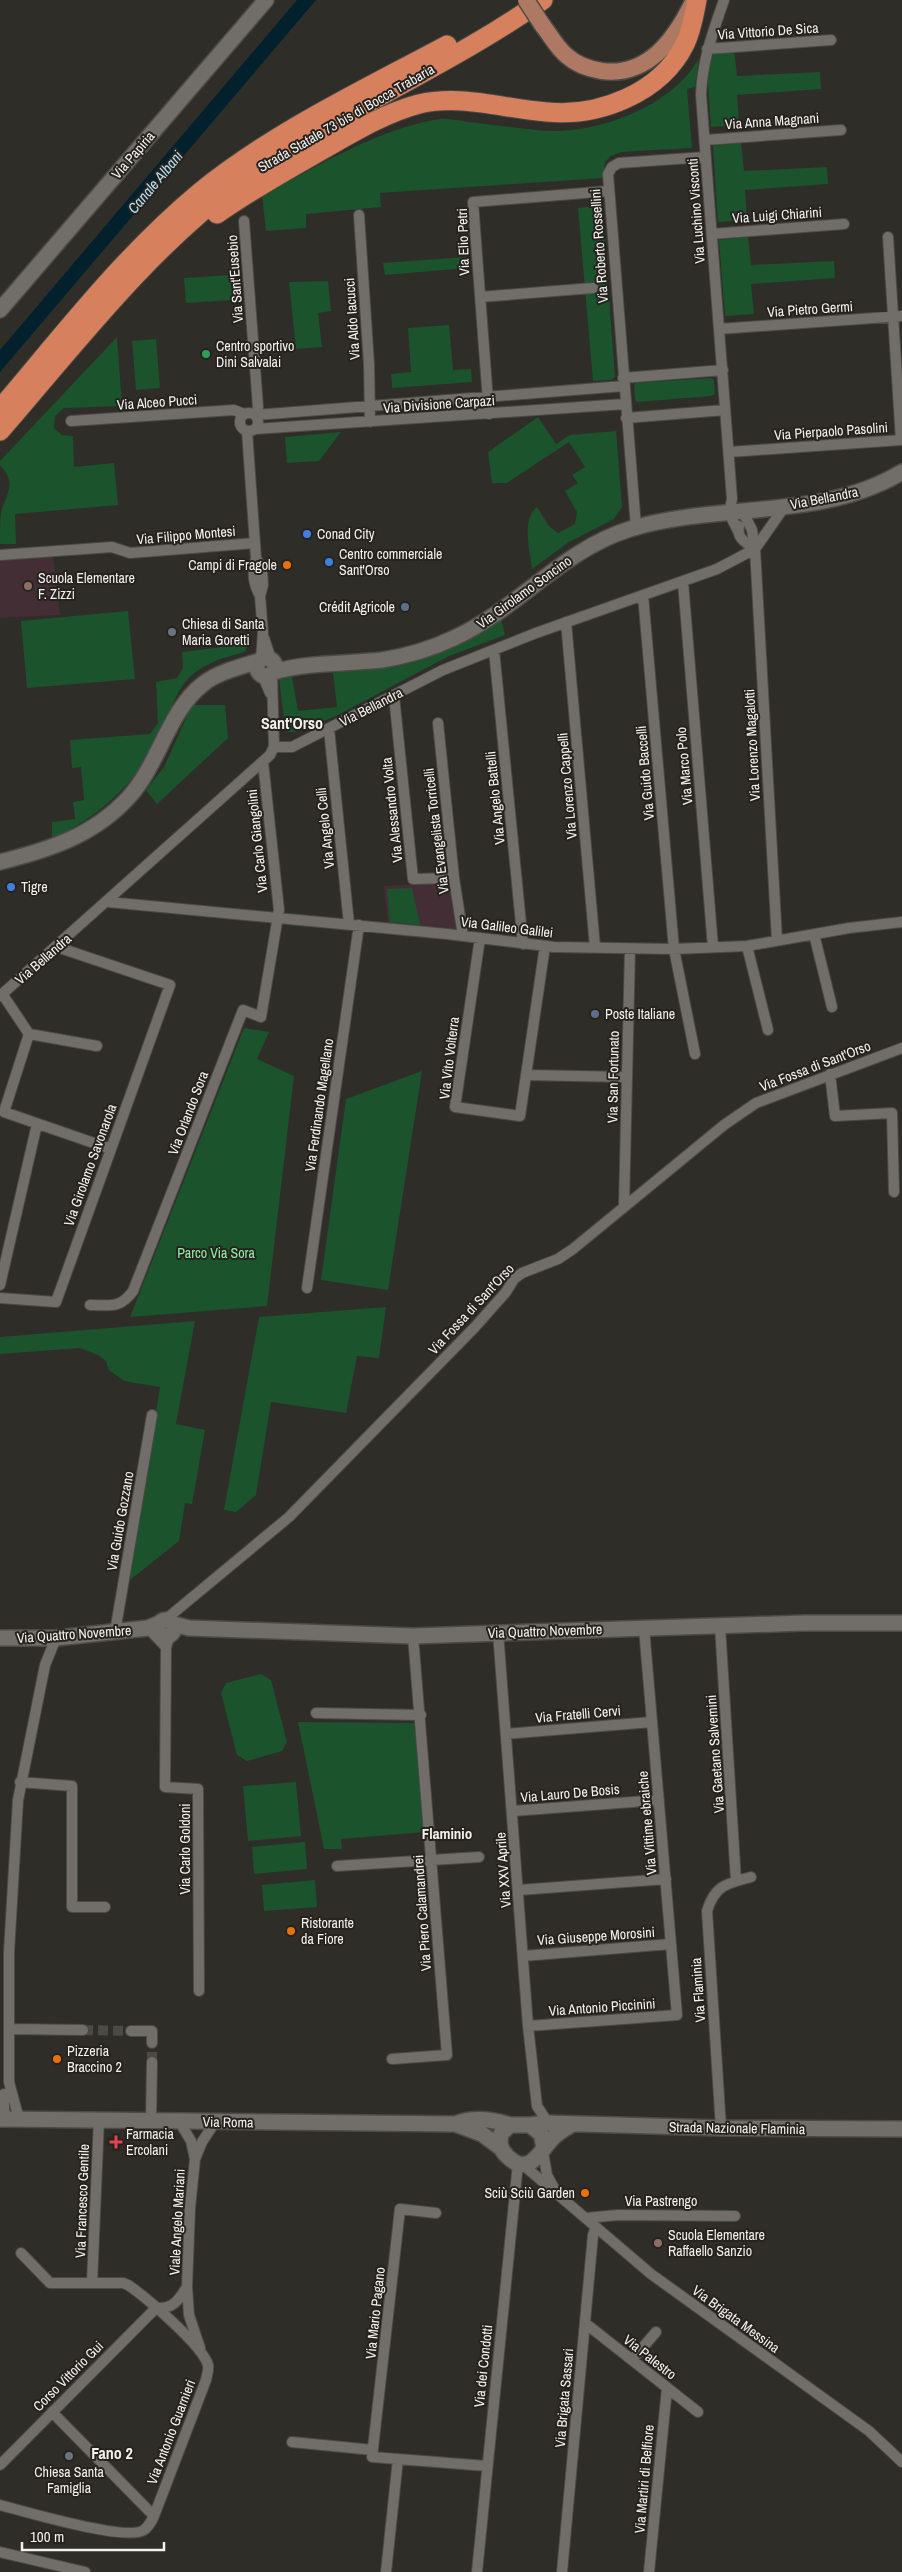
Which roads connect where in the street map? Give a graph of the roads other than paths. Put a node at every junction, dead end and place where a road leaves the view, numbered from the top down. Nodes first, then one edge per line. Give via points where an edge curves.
1 (266, 0) edge
2 (525, 0) edge
3 (543, 0) edge
4 (695, 0) edge
5 (724, 0) edge
6 (831, 40) dead end
7 (707, 49) junction
8 (841, 130) dead end
9 (705, 140) junction
10 (705, 157) junction
11 (609, 191) junction
12 (359, 215) dead end
13 (244, 221) dead end
14 (844, 224) dead end
15 (712, 234) junction
16 (888, 237) dead end
17 (143, 268) junction
18 (593, 288) dead end
19 (480, 297) junction
20 (0, 310) edge
21 (898, 316) edge
22 (719, 329) junction
23 (723, 370) junction
24 (623, 382) junction
25 (487, 396) junction
26 (625, 404) junction
27 (370, 405) junction
28 (0, 409) edge
29 (725, 410) junction
30 (249, 414) junction
31 (488, 414) junction
32 (626, 418) junction
33 (71, 421) dead end
34 (370, 422) junction
35 (251, 430) junction
36 (0, 431) edge
37 (728, 452) junction
38 (902, 472) edge
39 (785, 506) junction
40 (736, 512) junction
41 (636, 527) junction
42 (255, 543) junction
43 (755, 549) junction
44 (0, 555) edge
45 (683, 582) junction
46 (643, 595) junction
47 (566, 622) junction
48 (494, 650) junction
49 (266, 667) junction
50 (394, 696) junction
51 (438, 723) dead end
52 (329, 729) junction
53 (274, 747) junction
54 (263, 762) junction
55 (0, 862) edge
56 (454, 878) junction
57 (108, 902) junction
58 (277, 918) junction
59 (902, 922) edge
60 (354, 925) junction
61 (814, 934) junction
62 (463, 936) junction
63 (480, 938) junction
64 (777, 940) junction
65 (523, 944) junction
66 (545, 946) junction
67 (747, 946) junction
68 (57, 947) junction
69 (595, 947) junction
70 (713, 947) junction
71 (630, 949) junction
72 (674, 949) junction
73 (1, 995) edge
74 (832, 1007) dead end
75 (768, 1030) dead end
76 (29, 1034) junction
77 (97, 1046) dead end
78 (902, 1048) edge
79 (695, 1054) dead end
80 (830, 1074) junction
81 (526, 1075) junction
82 (626, 1077) junction
83 (37, 1124) junction
84 (111, 1149) junction
85 (894, 1192) dead end
86 (624, 1206) junction
87 (0, 1285) edge
88 (307, 1288) dead end
89 (0, 1298) edge
90 (90, 1305) dead end
91 (152, 1415) dead end
92 (902, 1623) edge
93 (720, 1626) junction
94 (644, 1628) junction
95 (165, 1630) junction
96 (115, 1632) junction
97 (498, 1632) junction
98 (413, 1636) junction
99 (0, 1638) edge
100 (50, 1638) junction
101 (316, 1713) dead end
102 (421, 1715) junction
103 (652, 1722) junction
104 (506, 1734) junction
105 (20, 1782) junction
106 (659, 1800) junction
107 (513, 1811) junction
108 (478, 1857) dead end
109 (432, 1860) junction
110 (337, 1866) dead end
111 (751, 1877) dead end
112 (666, 1878) junction
113 (0, 1881) edge
114 (12, 1881) junction
115 (736, 1881) junction
116 (519, 1890) junction
117 (105, 1907) dead end
118 (671, 1944) junction
119 (522, 1956) junction
120 (199, 1991) dead end
121 (677, 2015) joint
122 (528, 2026) junction
123 (9, 2029) junction
124 (83, 2030) tunnel mouth
125 (131, 2031) tunnel mouth
126 (152, 2042) dead end
127 (392, 2059) dead end
128 (152, 2062) tunnel mouth
129 (9, 2082) junction
130 (2, 2098) edge
131 (537, 2106) junction
132 (9, 2119) edge
133 (99, 2120) junction
134 (151, 2121) junction
135 (179, 2121) junction
136 (197, 2121) junction
137 (215, 2122) junction
138 (548, 2123) junction
139 (455, 2124) junction
140 (510, 2125) junction
141 (530, 2125) junction
142 (571, 2125) junction
143 (721, 2128) junction
144 (902, 2129) edge
145 (191, 2141) junction
146 (202, 2142) junction
147 (501, 2148) junction
148 (543, 2150) junction
149 (195, 2159) junction
150 (520, 2164) junction
151 (557, 2193) junction
152 (436, 2213) dead end
153 (735, 2216) dead end
154 (586, 2218) junction
155 (596, 2226) junction
156 (21, 2253) dead end
157 (92, 2283) junction
158 (187, 2287) junction
159 (177, 2304) junction
160 (156, 2308) junction
161 (189, 2315) junction
162 (584, 2324) junction
163 (176, 2327) junction
164 (656, 2332) dead end
165 (203, 2353) junction
166 (632, 2360) junction
167 (667, 2388) junction
168 (52, 2412) junction
169 (698, 2412) dead end
170 (292, 2442) dead end
171 (373, 2453) junction
172 (398, 2459) junction
173 (902, 2462) edge
174 (0, 2465) edge
175 (487, 2466) junction
176 (0, 2505) edge
177 (154, 2516) junction
178 (0, 2552) edge
179 (85, 2572) edge
180 (386, 2572) edge
181 (477, 2572) edge
182 (562, 2572) edge
183 (649, 2572) edge

1 - 20 main road, Via Papiria
2 - 4 main road, bridge via 562,52 577,64 600,71 626,70 646,62 662,50 678,30
2 - 28 highway, Strada Statale 73 bis di Bocca Trabaria via 292,129 202,190 106,284
3 - 17 highway, Strada Statale 73 bis di Bocca Trabaria via 491,34 323,128 256,170 181,231
4 - 17 highway via 688,38 679,54 652,82 626,98 598,108 563,113 453,100 428,102 399,110 246,195
5 - 7 street, Via Luchino Visconti
6 - 7 street, Via Vittorio De Sica
7 - 9 street, Via Luchino Visconti via 702,72
8 - 9 street, Via Anna Magnani
9 - 10 street, Via Luchino Visconti
10 - 11 street, Via Roberto Rossellini via 620,163 608,174
10 - 15 street, Via Luchino Visconti
11 - 19 street, Via Elio Petri via 473,202
11 - 24 street, Via Roberto Rossellini
12 - 27 street, Via Aldo Iacucci
13 - 30 street, Via Sant'Eusebio via 257,396
14 - 15 street, Via Luigi Chiarini
15 - 22 street, Via Luchino Visconti
16 - 21 street
17 - 36 highway, Strada Statale 73 bis di Bocca Trabaria
18 - 19 street
19 - 25 street, Via Elio Petri
21 - 22 street, Via Pietro Germi
21 - 37 street, Via Pierpaolo Pasolini via 901,440
22 - 23 street, Via Luchino Visconti
23 - 24 street
23 - 29 street, Via Luchino Visconti
24 - 25 street, Via Divisione Carpazi
24 - 26 street, Via Roberto Rossellini
25 - 27 street, Via Divisione Carpazi
25 - 31 street, Via Elio Petri
26 - 31 street, Via Divisione Carpazi
26 - 32 street, Via Roberto Rossellini
27 - 30 street, Via Divisione Carpazi
27 - 34 street, Via Aldo Iacucci
29 - 32 street
29 - 37 street, Via Luchino Visconti
30 - 33 street, Via Alceo Pucci via 234,410
30 - 35 street, Via Sant'Eusebio via 258,421
30 - 35 street, Via Sant'Eusebio via 241,418 240,424
31 - 34 street, Via Divisione Carpazi
32 - 41 street, Via Roberto Rossellini
34 - 35 street, Via Divisione Carpazi
35 - 42 street, Via Sant'Eusebio
37 - 40 street, Via Luchino Visconti
38 - 39 main road, Via Bellandra via 860,492
39 - 40 main road, Via Bellandra
39 - 43 street
40 - 41 main road, Via Girolamo Soncino
40 - 43 street, Via Lorenzo Magalotti via 752,530
40 - 43 street via 741,539
41 - 49 main road, Via Girolamo Soncino via 603,539 573,556 488,620 419,652 383,660
42 - 44 street, Via Filippo Montesi via 130,553 112,547
42 - 49 street, Via Sant'Eusebio via 256,558 262,569 260,596
43 - 45 street, Via Bellandra
43 - 64 street, Via Lorenzo Magalotti
45 - 46 street, Via Bellandra
45 - 70 street, Via Marco Polo
46 - 47 street, Via Bellandra
46 - 72 street, Via Guido Baccelli
47 - 48 street, Via Bellandra
47 - 69 street, Via Lorenzo Cappelli
48 - 50 street, Via Bellandra via 443,670
48 - 65 street, Via Angelo Battelli
49 - 53 street, Via Sant'Eusebio
49 - 55 main road, Via Girolamo Soncino via 229,671 204,683 187,700 142,781 96,826 66,843
50 - 52 street, Via Bellandra
50 - 56 street, Via Alessandro Volta via 413,879
51 - 56 street, Via Evangelista Torricelli
52 - 53 street, Via Bellandra via 292,747
52 - 60 street, Via Angelo Celli
53 - 54 street, Via Bellandra
54 - 57 street, Via Bellandra
54 - 58 street, Via Carlo Giangolini
56 - 62 street, Via Evangelista Torricelli
57 - 58 street, Via Galileo Galilei
57 - 68 street, Via Bellandra
58 - 60 street, Via Galileo Galilei
58 - 90 street, Via Orlando Sora via 261,1017 243,1010 133,1291 125,1302 116,1305
59 - 61 street, Via Galileo Galilei
60 - 62 street, Via Galileo Galilei
60 - 88 street, Via Ferdinando Magellano
61 - 64 street, Via Galileo Galilei
61 - 74 street
62 - 63 street, Via Galileo Galilei
63 - 65 street, Via Galileo Galilei
63 - 81 street, Via Vito Volterra via 455,1107 520,1116
64 - 67 street, Via Galileo Galilei
65 - 66 street, Via Galileo Galilei
66 - 69 street, Via Galileo Galilei
66 - 81 street
67 - 70 street, Via Galileo Galilei
67 - 75 street
68 - 73 street, Via Bellandra
68 - 84 street, Via Girolamo Savonarola via 170,985
69 - 71 street, Via Galileo Galilei
70 - 72 street, Via Galileo Galilei
71 - 72 street, Via Galileo Galilei
71 - 82 street, Via San Fortunato
72 - 79 street, Via Guido Baccelli
73 - 76 street
76 - 77 street
76 - 83 street via 4,1112
78 - 80 street, Via Fossa di Sant'Orso
80 - 85 street via 835,1116 892,1113
80 - 86 street, Via Fossa di Sant'Orso via 756,1103
81 - 82 street
82 - 86 street, Via San Fortunato
83 - 84 street
83 - 87 street
84 - 89 street, Via Girolamo Savonarola via 56,1302
86 - 95 street, Via Fossa di Sant'Orso via 558,1259 514,1279 469,1334 289,1517 180,1608
91 - 96 street, Via Guido Gozzano
92 - 93 main road, Via Quattro Novembre
93 - 94 main road, Via Quattro Novembre
93 - 115 street, Via Gaetano Salvemini
94 - 97 main road, Via Quattro Novembre
94 - 103 street, Via Vittime ebraiche
95 - 96 main road, Via Quattro Novembre
95 - 98 main road, Via Quattro Novembre via 189,1628
95 - 120 street, Via Carlo Goldoni via 165,1787 198,1789
96 - 100 main road, Via Quattro Novembre
97 - 98 main road, Via Quattro Novembre
97 - 104 street, Via XXV Aprile
98 - 102 street, Via Piero Calamandrei
99 - 100 main road, Via Quattro Novembre
100 - 105 street
101 - 102 street
102 - 109 street, Via Piero Calamandrei
103 - 104 street, Via Fratelli Cervi
103 - 106 street, Via Vittime ebraiche
104 - 107 street, Via XXV Aprile
105 - 114 street
105 - 117 street via 72,1786 72,1907
106 - 107 street, Via Lauro De Bosis
106 - 112 street, Via Vittime ebraiche
107 - 116 street, Via XXV Aprile
108 - 109 street
109 - 110 street
109 - 127 street, Via Piero Calamandrei via 447,2055
111 - 115 street, Via Flaminia
112 - 116 street
112 - 118 street, Via Vittime ebraiche
113 - 114 street
114 - 123 street
115 - 143 street, Via Flaminia via 725,1884 712,1895 707,1911
116 - 119 street, Via XXV Aprile
118 - 119 street, Via Giuseppe Morosini
118 - 121 street, Via Vittime ebraiche
119 - 122 street, Via XXV Aprile
121 - 122 street, Via Antonio Piccinini
122 - 131 street, Via XXV Aprile
123 - 124 street
123 - 129 street
125 - 126 street via 152,2031
128 - 134 street
129 - 130 street
129 - 132 street
130 - 132 street
131 - 138 street, Via XXV Aprile
131 - 141 street, Via XXV Aprile
132 - 133 main road, Via Roma
133 - 134 main road, Via Roma
133 - 157 street, Via Francesco Gentile
134 - 135 main road, Via Roma
135 - 136 main road, Via Roma
135 - 145 street, Viale Angelo Mariani
136 - 137 main road, Via Roma
136 - 145 street, Viale Angelo Mariani
136 - 146 street
137 - 139 main road, Via Roma
137 - 146 street, Viale Angelo Mariani
138 - 141 main road, Strada Nazionale Flaminia
138 - 142 main road, Strada Nazionale Flaminia
139 - 140 main road, Via Roma via 468,2120 498,2121
139 - 147 main road, Via Roma via 482,2134
140 - 141 main road, Strada Nazionale Flaminia
140 - 147 main road via 501,2134
141 - 148 main road via 541,2134
142 - 143 main road, Strada Nazionale Flaminia
142 - 148 main road via 554,2136
143 - 144 main road, Strada Nazionale Flaminia
145 - 149 street, Viale Angelo Mariani
146 - 149 street, Viale Angelo Mariani
147 - 150 main road
148 - 150 main road via 533,2162
148 - 151 street, Via Brigata Messina via 547,2175
149 - 158 street, Viale Angelo Mariani
150 - 151 street, Via Brigata Messina
150 - 175 street, Via dei Condotti
151 - 154 street, Via Brigata Messina
152 - 171 street, Via Mario Pagano via 400,2209
153 - 154 street, Via Pastrengo via 618,2215
154 - 155 street, Via Brigata Messina
155 - 162 street, Via Brigata Sassari
155 - 173 street, Via Brigata Messina via 651,2274 869,2431
156 - 157 street via 50,2283
157 - 160 street via 128,2285
158 - 159 street, Viale Angelo Mariani
158 - 161 street, Viale Angelo Mariani
159 - 160 street
159 - 163 street, Viale Angelo Mariani
160 - 163 street
160 - 168 street, Corso Vittorio Gui
161 - 163 street
161 - 165 street, Viale Angelo Mariani
162 - 166 street, Via Palestro
162 - 182 street, Via Brigata Sassari
163 - 165 street
164 - 166 street
165 - 177 street, Via Antonio Guarnieri via 209,2366 208,2375
166 - 167 street, Via Palestro
167 - 169 street, Via Palestro
167 - 183 street, Via Martiri di Belfiore
168 - 174 street, Corso Vittorio Gui
168 - 177 street
170 - 171 street
171 - 172 street
172 - 175 street
172 - 180 street
175 - 181 street, Via dei Condotti
176 - 177 street, Via Antonio Guarnieri via 91,2528 135,2534 143,2530
178 - 179 street

